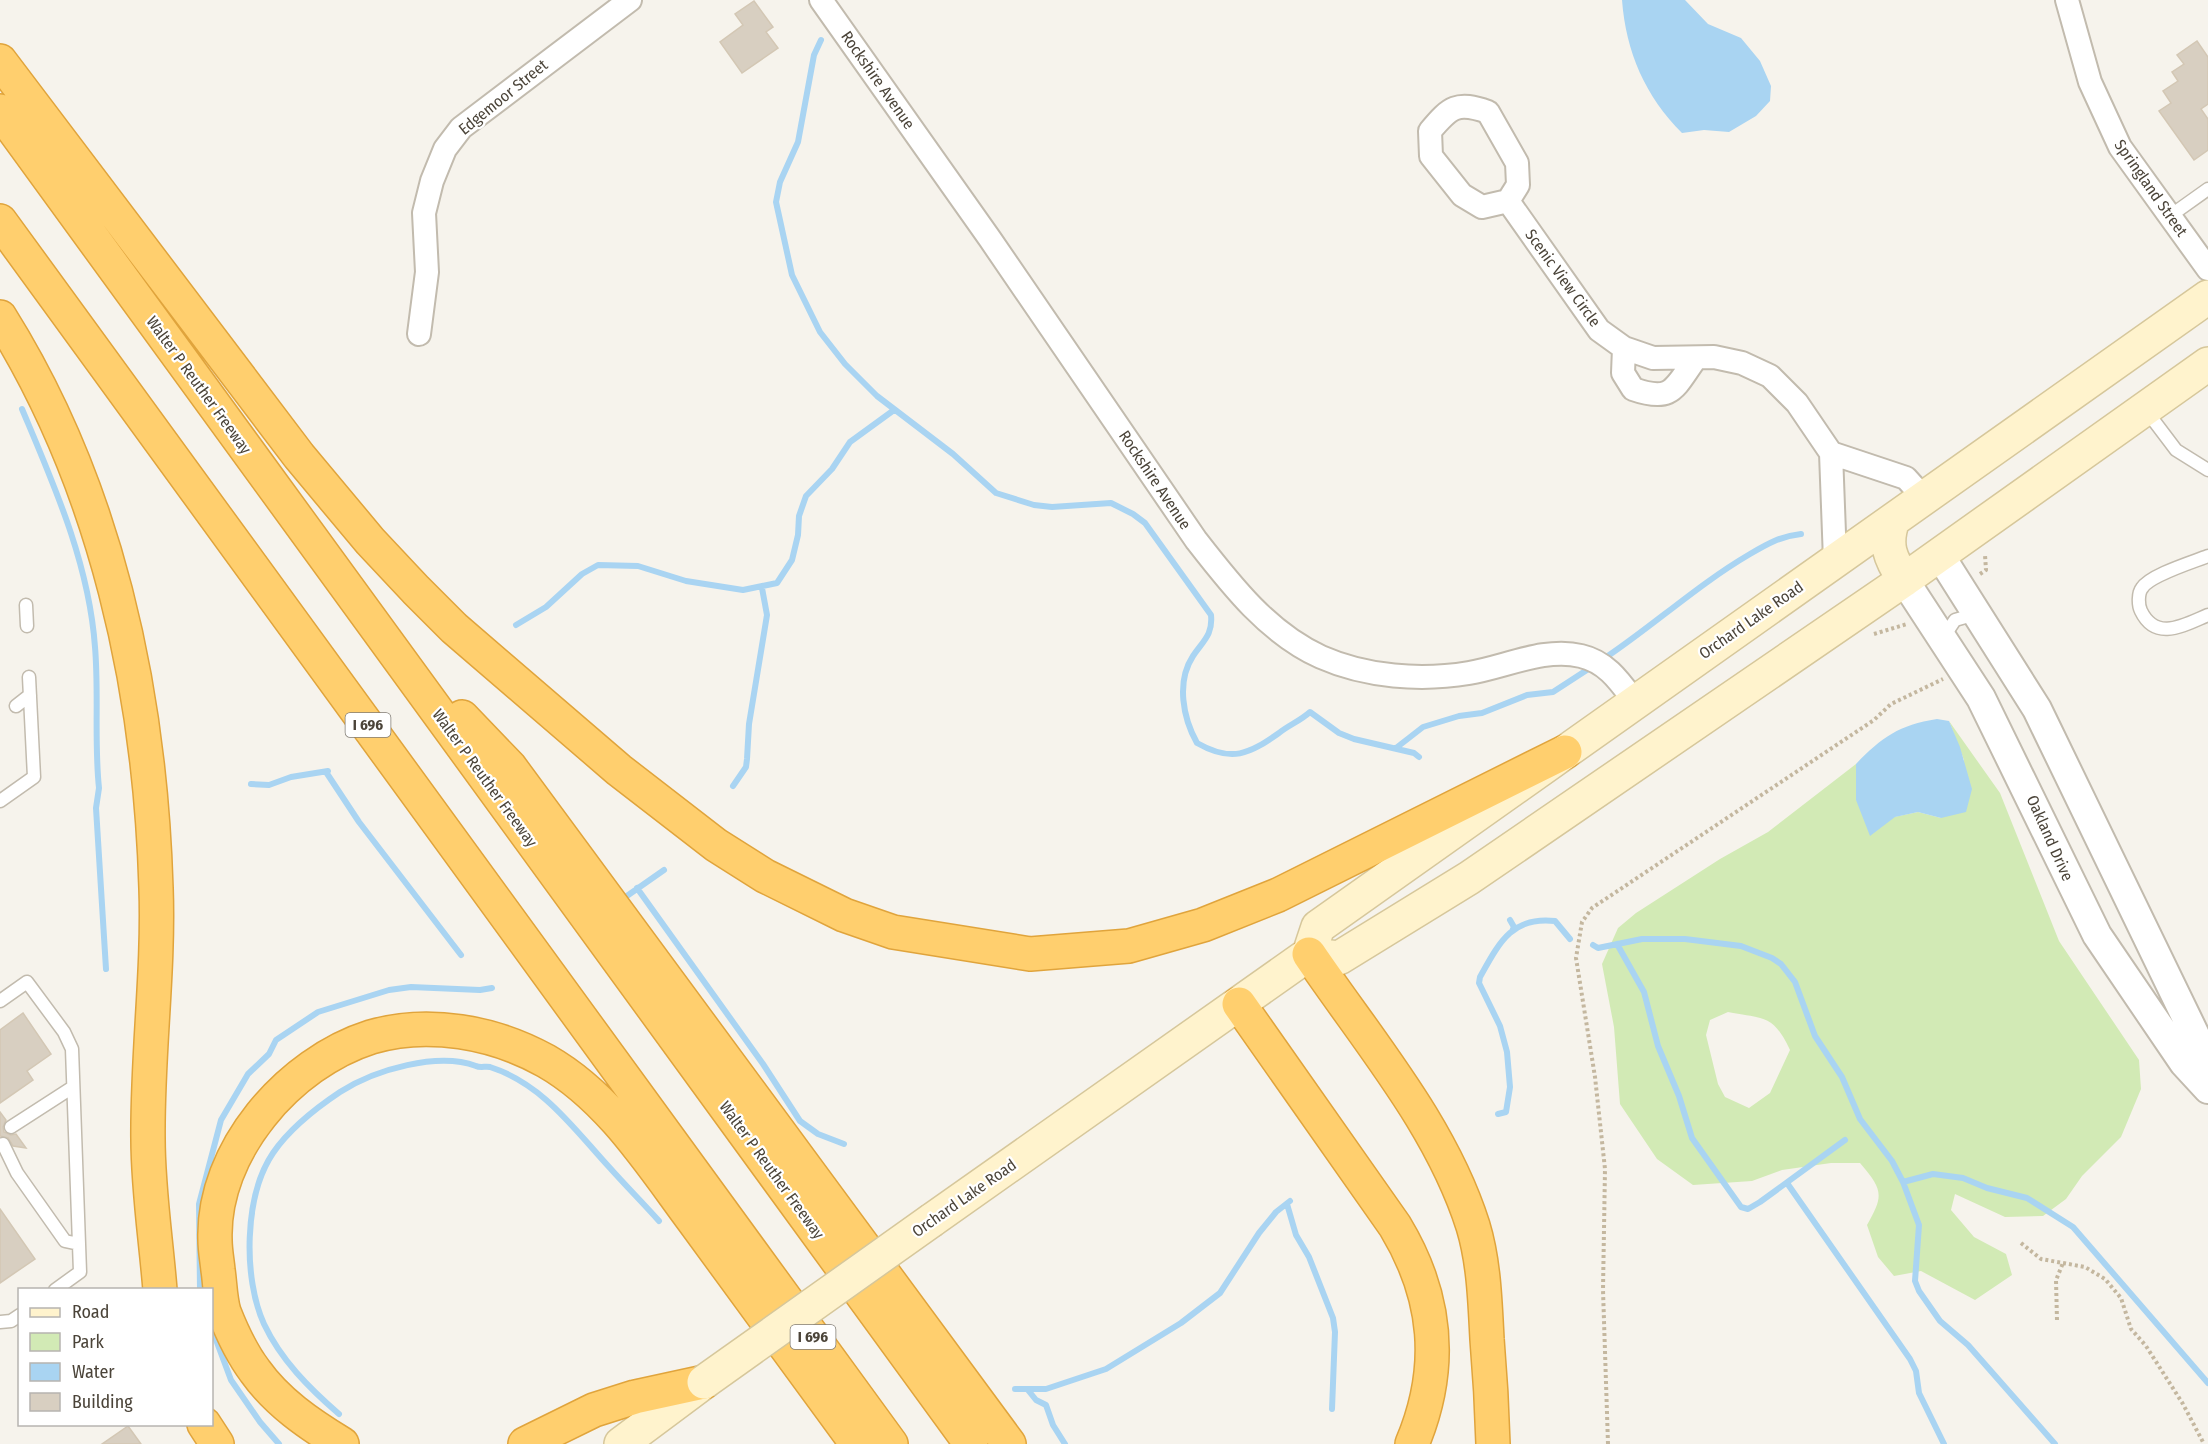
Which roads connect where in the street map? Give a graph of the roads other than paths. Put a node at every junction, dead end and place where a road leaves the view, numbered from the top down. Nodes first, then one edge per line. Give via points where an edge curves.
1 (630, 0) edge
2 (821, 0) edge
3 (2067, 0) edge
4 (0, 61) edge
5 (0, 111) edge
6 (2208, 189) edge
7 (1508, 201) junction
8 (2170, 216) junction
9 (0, 220) edge
10 (2208, 269) edge
11 (2208, 297) edge
12 (0, 316) edge
13 (419, 334) dead end
14 (1624, 348) junction
15 (1696, 358) junction
16 (2208, 364) edge
17 (2145, 408) junction
18 (1831, 453) junction
19 (2208, 470) edge
20 (1924, 498) junction
21 (1893, 519) junction
22 (1939, 554) junction
23 (2208, 556) edge
24 (1835, 560) junction
25 (1904, 580) junction
26 (26, 605) dead end
27 (2208, 615) edge
28 (1983, 621) junction
29 (27, 626) dead end
30 (378, 630) junction
31 (1956, 658) junction
32 (29, 677) dead end
33 (30, 695) junction
34 (1635, 702) junction
35 (16, 706) dead end
36 (1578, 743) junction
37 (1620, 775) junction
38 (0, 801) edge
39 (1309, 954) junction
40 (0, 1001) edge
41 (1239, 1004) junction
42 (2208, 1062) edge
43 (73, 1087) junction
44 (2208, 1089) edge
45 (11, 1127) dead end
46 (3, 1144) dead end
47 (79, 1244) junction
48 (59, 1288) edge
49 (160, 1288) edge
50 (18, 1316) edge
51 (0, 1322) edge
52 (704, 1382) junction
53 (205, 1426) edge
54 (217, 1444) edge
55 (342, 1444) edge
56 (525, 1444) edge
57 (621, 1444) edge
58 (857, 1444) edge
59 (891, 1444) edge
60 (971, 1444) edge
61 (1009, 1444) edge
62 (1412, 1444) edge
63 (1493, 1444) edge

1 - 13 street, Edgemoor Street via 461,128 445,149 424,213 427,272
2 - 34 street, Rockshire Avenue via 1196,540 1264,618 1321,657 1382,674 1460,674 1541,656 1580,656 1598,662 1616,675
3 - 8 street, Springland Street via 2090,82 2120,147
4 - 36 highway via 299,456 416,590 454,628 619,770 716,845 765,876 844,915 893,932 1030,954 1129,946 1203,925 1278,895
5 - 30 highway, Walter P Reuther Freeway
6 - 8 lane
7 - 7 street via 1518,185 1517,163 1488,112 1469,105 1448,110 1430,131 1431,156 1462,195 1482,207
7 - 14 street, Scenic View Circle via 1599,330
8 - 10 street, Springland Street
9 - 59 highway, I 696
11 - 20 main road, Orchard Lake Road
12 - 49 highway via 40,388 84,491 118,597 134,675 156,888 148,1140
14 - 15 street, Scenic View Circle via 1653,358
14 - 15 street via 1623,373 1633,389 1654,396 1672,391
15 - 18 street, Scenic View Circle via 1742,363 1770,376 1797,403
16 - 17 main road
17 - 19 lane via 2176,450
17 - 22 main road
18 - 20 street via 1906,478
18 - 24 street
20 - 21 main road, Orchard Lake Road
21 - 24 main road, Orchard Lake Road
21 - 25 main road via 1887,549
22 - 25 main road
22 - 28 street
23 - 27 lane via 2154,578 2142,588 2139,598 2140,609 2158,629 2173,630
24 - 34 main road, Orchard Lake Road
25 - 31 street, Oakland Drive
25 - 37 main road
26 - 29 lane
28 - 31 lane via 1969,615 1955,620 1947,632
28 - 42 street via 2058,751
30 - 60 highway, Walter P Reuther Freeway
30 - 61 highway via 510,767
31 - 44 street, Oakland Drive via 2001,734 2097,935 2184,1063
32 - 33 lane
33 - 35 lane
33 - 38 lane via 34,777
34 - 36 main road, Orchard Lake Road
36 - 37 main road via 1580,771 1588,779
36 - 39 main road, Orchard Lake Road via 1318,927
37 - 39 main road via 1469,878 1339,958
39 - 41 main road, Orchard Lake Road
39 - 63 highway via 1393,1074 1447,1160 1473,1228 1484,1286
40 - 43 lane via 27,982 72,1048
41 - 52 main road, Orchard Lake Road, bridge
41 - 62 highway via 1395,1226 1416,1264 1429,1307 1432,1363 1429,1391
43 - 45 lane
43 - 47 lane
46 - 47 lane via 17,1173 65,1241
47 - 48 lane via 80,1272
50 - 51 lane
52 - 56 highway via 594,1410
52 - 57 main road, Orchard Lake Road
53 - 54 highway
55 - 58 highway via 301,1420 254,1371 224,1310 214,1238 232,1163 256,1119 286,1085 328,1057 370,1038 409,1030 447,1030 498,1039 547,1062 592,1095 641,1150

